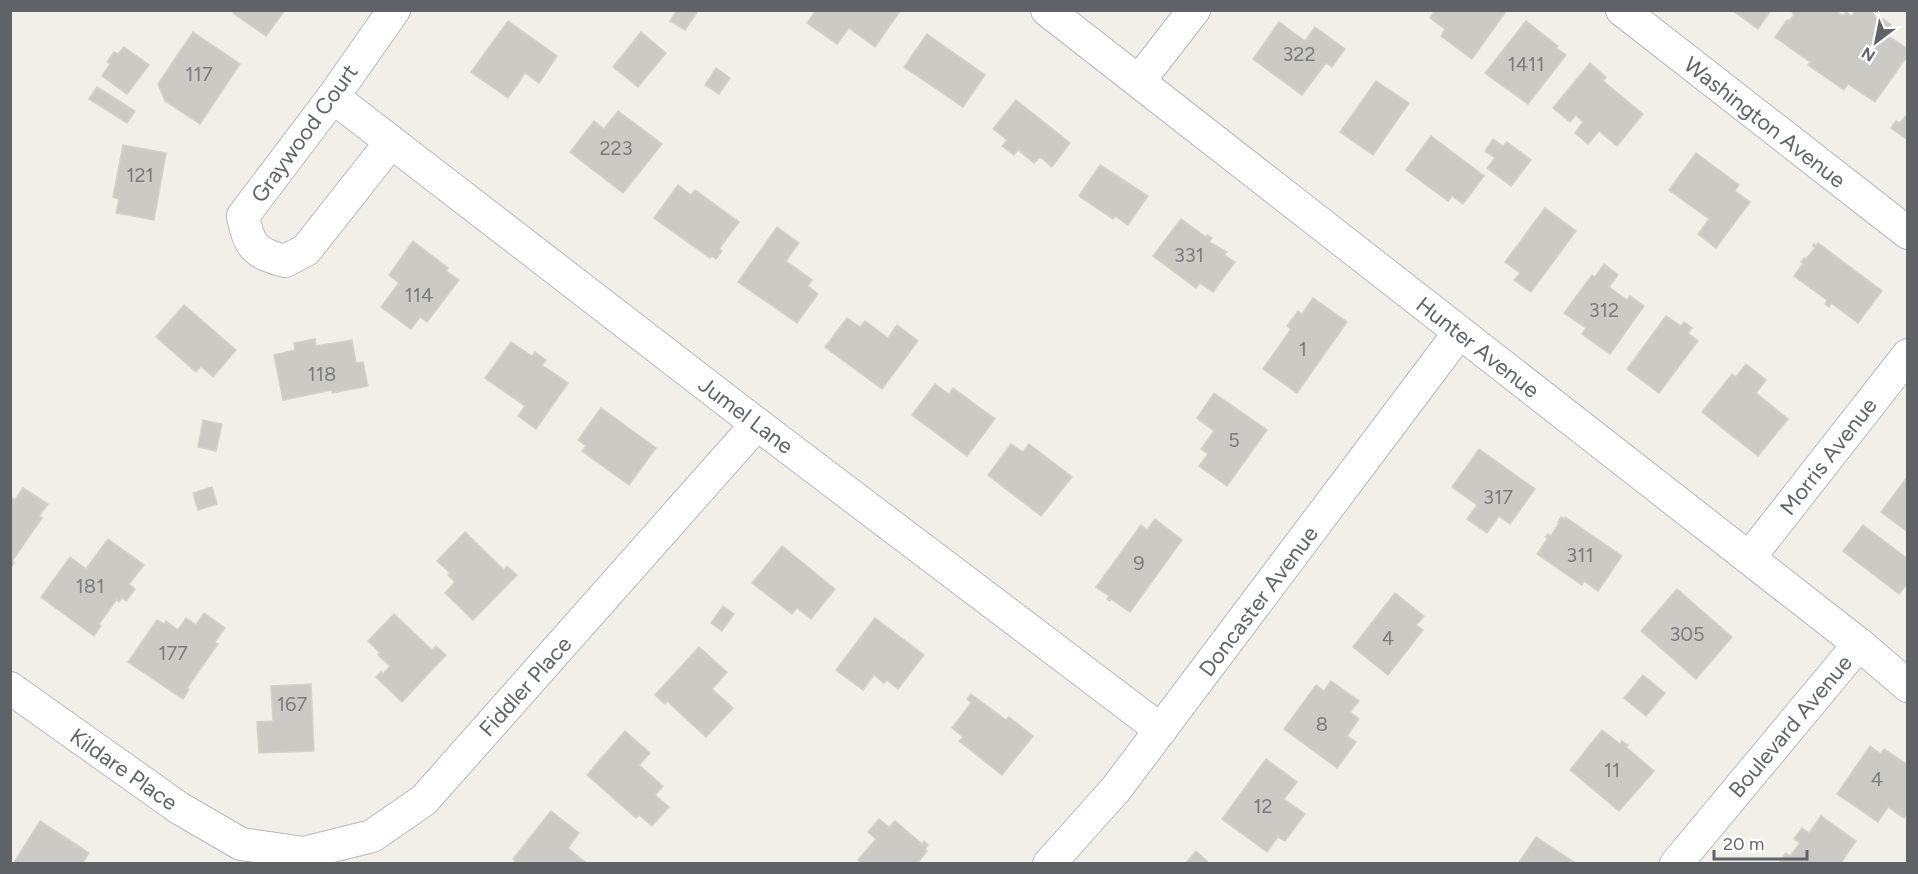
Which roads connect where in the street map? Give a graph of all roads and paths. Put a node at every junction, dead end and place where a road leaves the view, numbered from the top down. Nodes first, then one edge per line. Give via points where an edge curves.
1 (394, 10) edge
2 (1047, 10) edge
3 (1194, 10) edge
4 (1622, 10) edge
5 (1139, 81) junction
6 (333, 97) junction
7 (391, 142) junction
8 (1908, 233) edge
9 (1459, 333) junction
10 (1908, 355) edge
11 (757, 424) junction
12 (1749, 558) junction
13 (1859, 644) junction
14 (1908, 686) edge
15 (10, 688) edge
16 (1161, 730) junction
17 (241, 844) joint
18 (1049, 864) edge
19 (1676, 864) edge

1 - 6 street, Graywood Court
2 - 5 street, Hunter Avenue
3 - 5 street
4 - 8 street, Washington Avenue
5 - 9 street, Hunter Avenue
6 - 7 street, Jumel Lane
6 - 7 street, Graywood Court via 243,216 247,238 263,255 285,261 306,250
7 - 11 street, Jumel Lane
9 - 12 street, Hunter Avenue
9 - 16 street, Doncaster Avenue
10 - 12 street, Morris Avenue
11 - 16 street, Jumel Lane
11 - 17 street, Fiddler Place via 424,800 372,836 304,853
12 - 13 street, Hunter Avenue
13 - 14 street, Hunter Avenue
13 - 19 street, Boulevard Avenue
15 - 17 street, Kildare Place via 179,808
16 - 18 street, Doncaster Avenue via 1116,789

